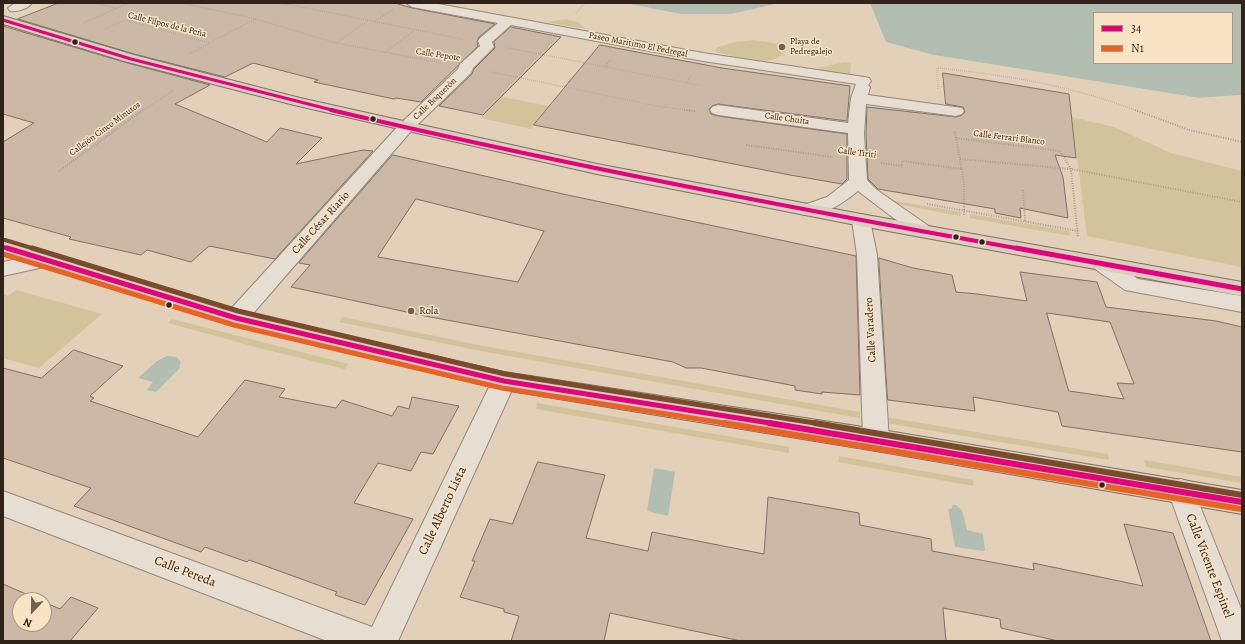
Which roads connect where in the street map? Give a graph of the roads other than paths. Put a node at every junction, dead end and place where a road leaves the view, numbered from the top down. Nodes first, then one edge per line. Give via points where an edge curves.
1 (412, 3) edge
2 (3, 20) edge
3 (508, 21) junction
4 (862, 89) junction
5 (718, 110) dead end
6 (956, 111) dead end
7 (406, 127) junction
8 (856, 129) junction
9 (858, 182) junction
10 (808, 210) junction
11 (862, 220) junction
12 (923, 231) junction
13 (3, 247) edge
14 (46, 260) junction
15 (1102, 264) junction
16 (3, 269) edge
17 (1242, 290) edge
18 (1242, 304) edge
19 (236, 318) junction
20 (504, 380) junction
21 (876, 440) junction
22 (1181, 491) junction
23 (1242, 502) edge
24 (3, 503) edge
25 (368, 641) edge
26 (382, 641) edge
27 (1238, 641) edge

1 - 3 street, Paseo Marítimo El Pedregal
2 - 7 main road via 164,67
3 - 4 street, Paseo Marítimo El Pedregal
3 - 7 street, Calle Boquerón via 484,41 487,47 465,67 466,70
4 - 6 street, Paseo Marítimo El Pedregal
4 - 8 street
5 - 8 street, Calle Chuita
7 - 10 main road via 597,169
7 - 19 street, Calle César Riario
8 - 9 street
9 - 10 street via 834,201
9 - 12 street
10 - 11 main road
11 - 12 main road
11 - 21 street, Calle Varadero via 867,255
12 - 15 main road
13 - 14 main road
14 - 16 street
14 - 19 main road
15 - 17 main road
15 - 18 street via 1132,284
19 - 20 main road
20 - 21 main road
20 - 26 street, Calle Alberto Lista
21 - 22 main road
22 - 23 main road
22 - 27 street, Calle Vicente Espinel
24 - 25 street, Calle Pereda

